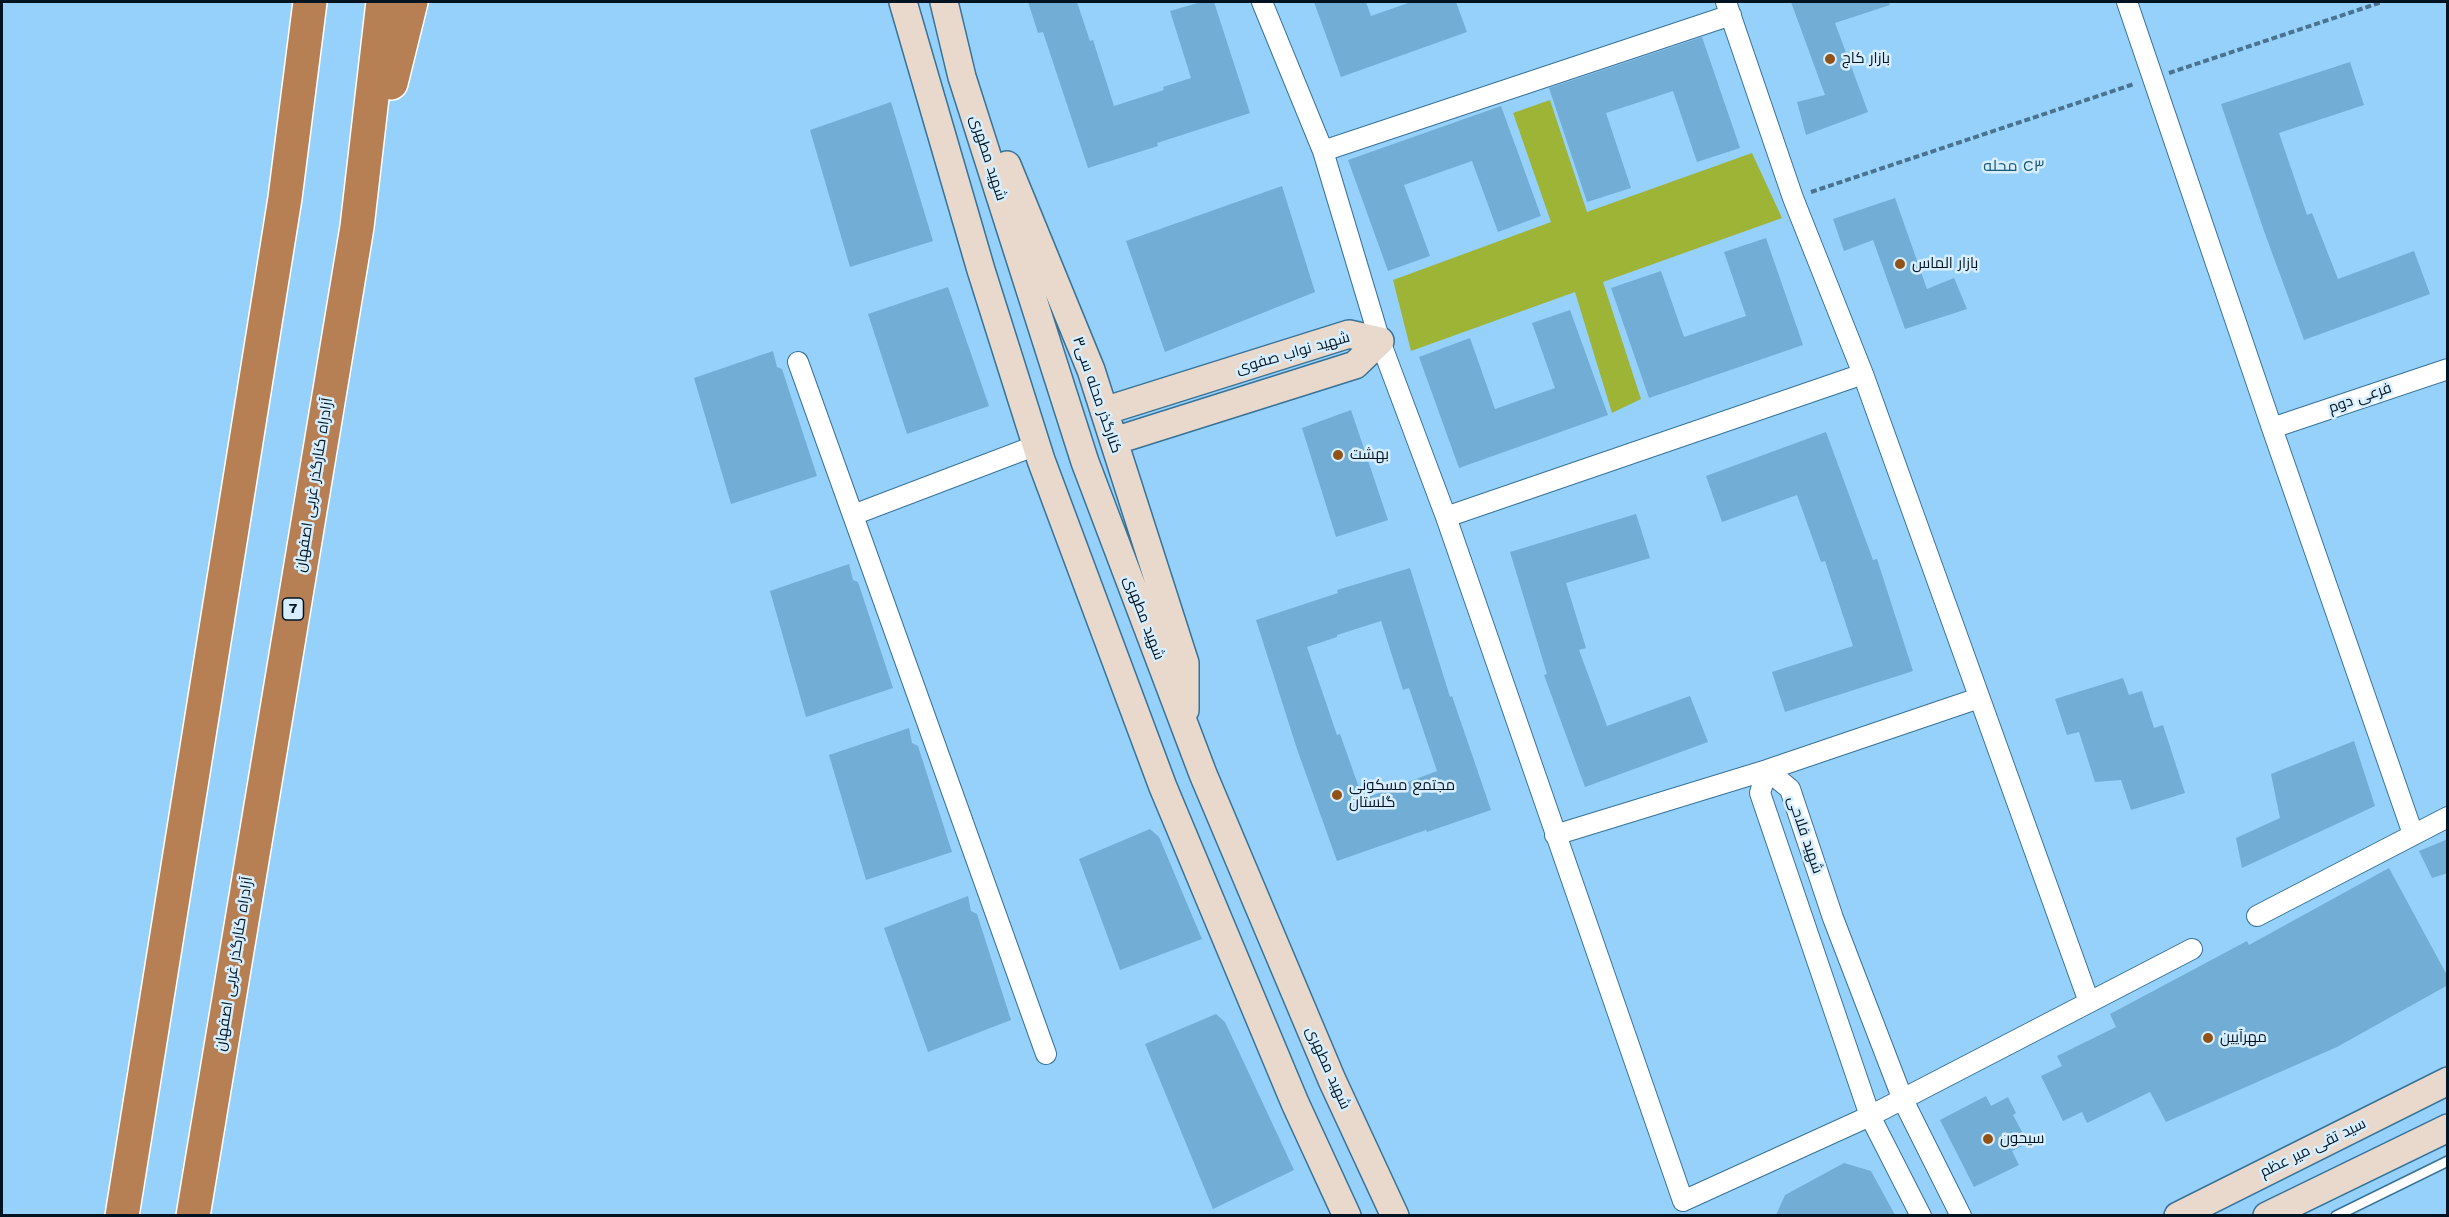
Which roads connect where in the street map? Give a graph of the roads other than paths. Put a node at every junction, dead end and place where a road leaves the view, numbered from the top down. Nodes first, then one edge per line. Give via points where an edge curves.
1 (310, 2) edge
2 (383, 2) edge
3 (411, 2) edge
4 (903, 2) edge
5 (944, 2) edge
6 (1262, 2) edge
7 (2127, 2) edge
8 (1729, 8) edge
9 (962, 77) junction
10 (1323, 151) junction
11 (357, 227) junction
12 (1380, 341) junction
13 (798, 362) dead end
14 (2448, 369) edge
15 (1863, 374) junction
16 (1149, 396) junction
17 (1104, 411) junction
18 (1155, 428) junction
19 (2272, 428) junction
20 (1114, 441) junction
21 (1036, 445) junction
22 (853, 514) junction
23 (1446, 517) junction
24 (1979, 698) junction
25 (1185, 726) junction
26 (1767, 770) junction
27 (2448, 817) edge
28 (2413, 834) junction
29 (1555, 835) junction
30 (2257, 916) dead end
31 (2192, 949) dead end
32 (2088, 1002) junction
33 (1046, 1054) dead end
34 (2448, 1081) edge
35 (1903, 1100) junction
36 (1870, 1116) junction
37 (2448, 1128) edge
38 (2448, 1161) edge
39 (122, 1215) edge
40 (193, 1215) edge
41 (1347, 1215) edge
42 (1395, 1215) edge
43 (1921, 1215) edge
44 (1961, 1215) edge
45 (2178, 1215) edge
46 (2267, 1215) edge
47 (2336, 1215) edge

1 - 39 highway via 283,210
2 - 11 highway, آزادراه کنارگذر غربی اصفهان / 7
3 - 11 highway
4 - 21 main road
5 - 9 main road, شهید مطهری
6 - 10 street
7 - 19 street
8 - 10 street
8 - 15 street via 1793,198
9 - 17 main road, کنارگذر محله سی۳ via 987,115
9 - 25 main road, شهید مطهری via 1086,462
10 - 12 street
11 - 40 highway, آزادراه کنارگذر غربی اصفهان / 7
12 - 16 main road, شهید نواب صفوی via 1349,334
12 - 18 main road, شهید نواب صفوی via 1355,365
12 - 23 street
13 - 22 street
14 - 19 street, فرعی دوم
15 - 23 street
15 - 24 street
16 - 17 main road, شهید نواب صفوی
16 - 18 main road via 1140,410 1141,421
17 - 20 main road, کنارگذر محله سی۳
18 - 20 main road, شهید نواب صفوی
19 - 28 street
20 - 25 main road, کنارگذر محله سی۳ via 1185,663
21 - 22 street
21 - 41 main road via 1164,787 1295,1103
22 - 33 street
23 - 29 street
24 - 26 street
24 - 32 street
25 - 42 main road, شهید مطهری via 1328,1069
26 - 29 street
26 - 35 street, شهید فلاحی via 1790,789 1833,918
26 - 36 street, شهید فلاحی via 1760,793
27 - 28 street
28 - 30 street
29 - 36 street via 1683,1201
31 - 32 street
32 - 35 street
34 - 45 main road, سید تقی میر عظم
35 - 36 street
35 - 44 street, شهید فلاحی
36 - 43 street, شهید فلاحی
37 - 46 main road
38 - 47 lane

